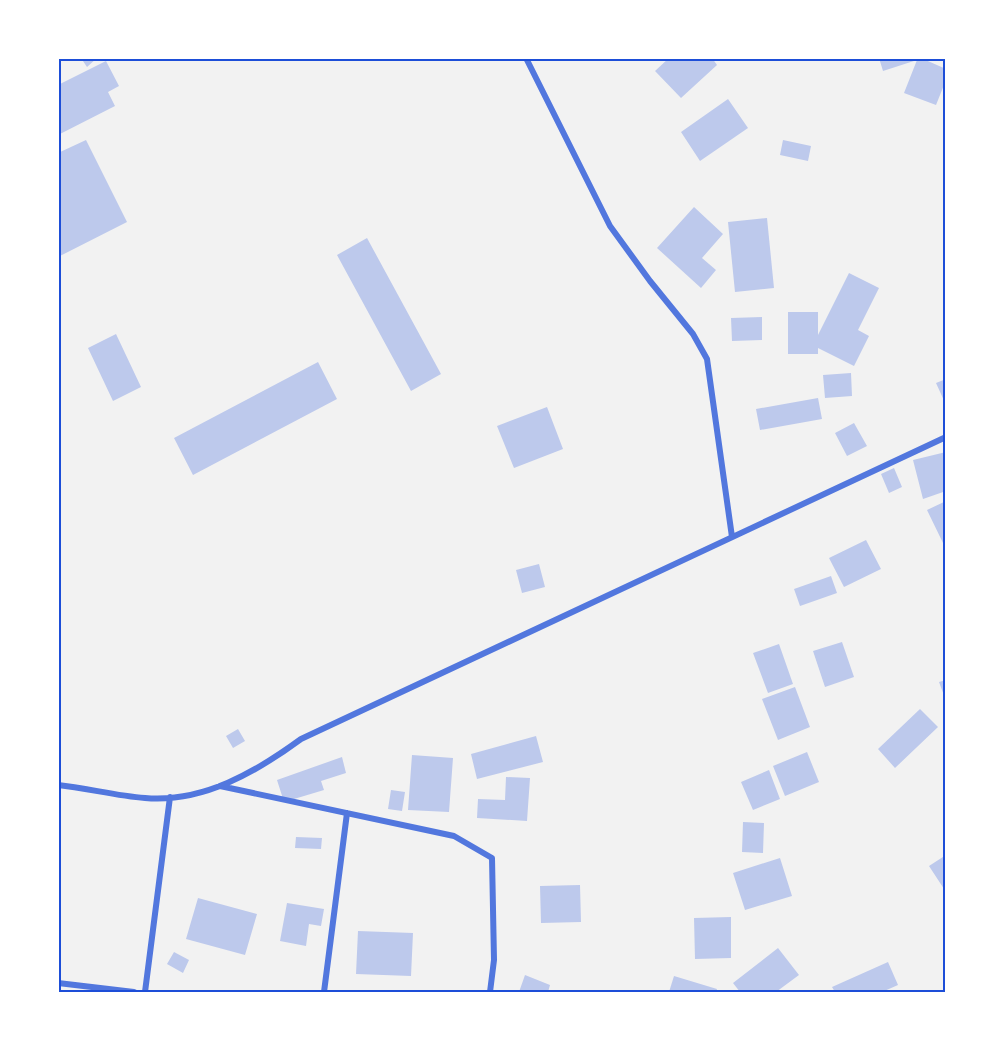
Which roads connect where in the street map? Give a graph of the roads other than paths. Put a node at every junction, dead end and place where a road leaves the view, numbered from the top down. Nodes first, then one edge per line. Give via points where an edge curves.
1 (526, 58) edge
2 (945, 437) edge
3 (732, 537) junction
4 (58, 785) edge
5 (220, 786) junction
6 (170, 797) junction
7 (347, 813) junction
8 (58, 984) edge
9 (134, 993) edge
10 (145, 993) edge
11 (324, 993) edge
12 (490, 993) edge

1 - 3 street via 610,226 693,334 707,359
2 - 3 street
3 - 5 street via 301,739 249,774
4 - 6 street via 147,799
5 - 6 street
5 - 7 street
6 - 10 street
7 - 11 street
7 - 12 street via 454,836 492,858 494,960
8 - 9 street

